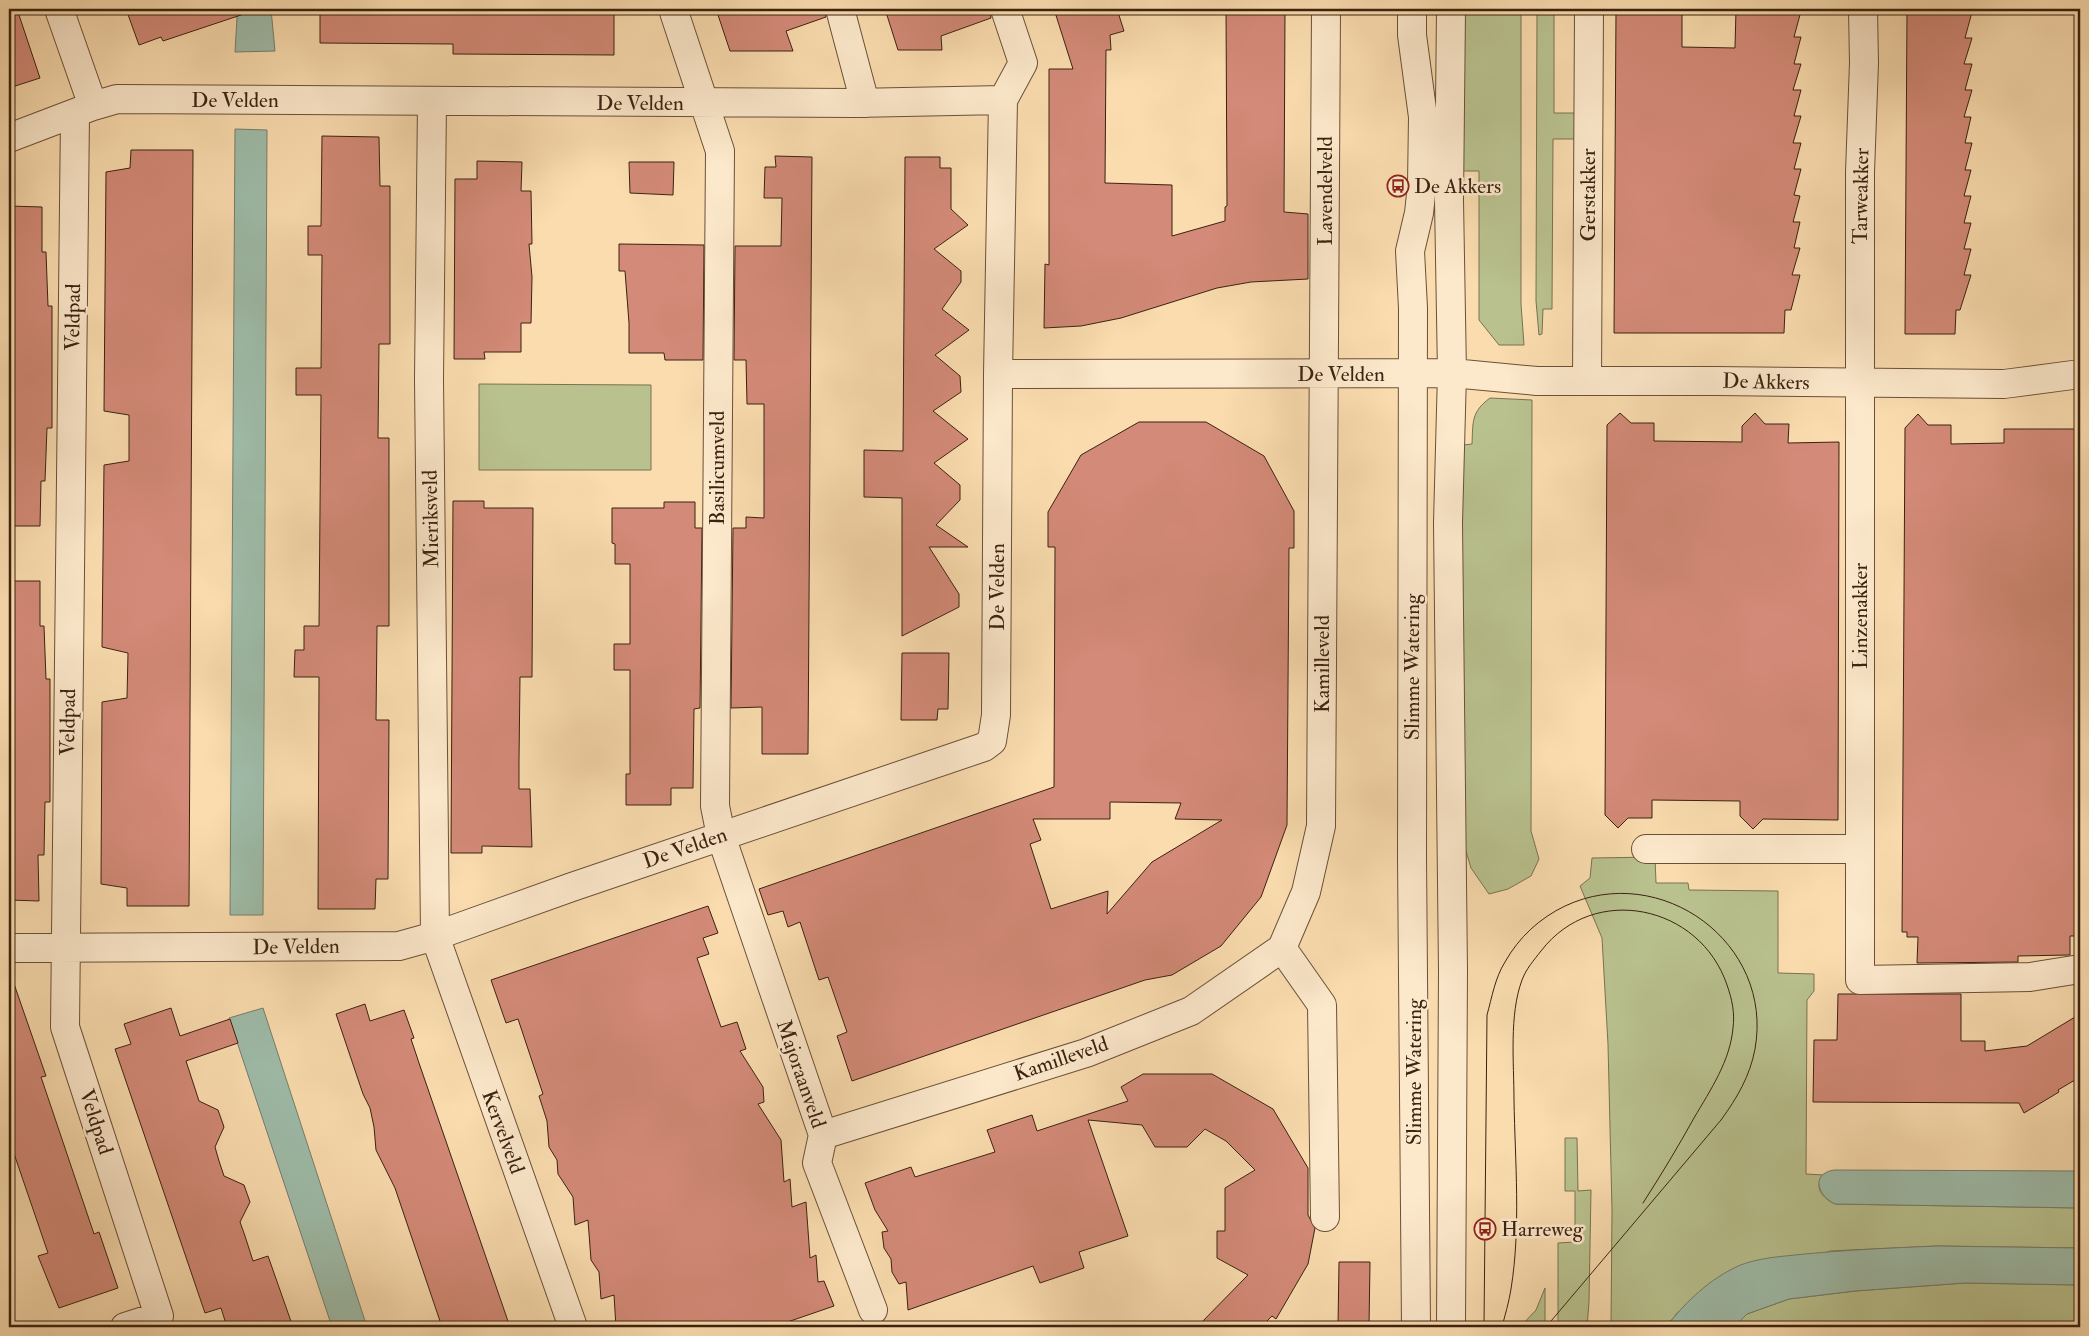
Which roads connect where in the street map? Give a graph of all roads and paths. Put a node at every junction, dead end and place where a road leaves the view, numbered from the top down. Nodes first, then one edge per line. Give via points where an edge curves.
1 (59, 9) edge
2 (674, 9) edge
3 (840, 9) edge
4 (1005, 9) edge
5 (1326, 9) edge
6 (1412, 9) edge
7 (1451, 9) edge
8 (1589, 9) edge
9 (1863, 9) edge
10 (1003, 100) junction
11 (432, 102) junction
12 (705, 103) junction
13 (865, 103) junction
14 (84, 110) junction
15 (9, 138) edge
16 (1413, 373) junction
17 (998, 374) junction
18 (1324, 374) junction
19 (1452, 374) junction
20 (2080, 374) edge
21 (1587, 381) junction
22 (1860, 383) junction
23 (721, 836) junction
24 (1859, 848) junction
25 (1646, 849) dead end
26 (435, 936) junction
27 (9, 948) edge
28 (1282, 948) junction
29 (65, 949) junction
30 (2080, 969) edge
31 (823, 1135) junction
32 (1325, 1217) dead end
33 (873, 1310) dead end
34 (125, 1327) edge
35 (573, 1327) edge
36 (1416, 1327) edge
37 (1451, 1327) edge

1 - 14 street, Veldpad
2 - 12 street, Basilicumveld
3 - 13 street
4 - 10 street via 1023,63
5 - 18 street, Lavendelveld
6 - 16 street, Slimme Watering via 1412,35 1423,117 1422,185 1410,251
7 - 19 street, Slimme Watering
8 - 21 street, Gerstakker
9 - 22 street, Tarweakker
10 - 13 street, De Velden
10 - 17 street, De Velden
11 - 12 street, De Velden
11 - 14 street, De Velden via 117,99
11 - 26 street, Mieriksveld via 429,379
12 - 13 street, De Velden
12 - 23 street, Basilicumveld via 720,150 715,806
14 - 15 street, De Velden
14 - 29 street, Veldpad
16 - 18 street, De Velden
16 - 19 street, De Velden
16 - 36 street, Slimme Watering via 1412,858
17 - 18 street, De Velden
17 - 23 street, De Velden via 996,715 992,741 984,747
18 - 28 street, Kamilleveld via 1321,826 1306,892
19 - 21 street, De Akkers via 1537,381
19 - 37 street, Slimme Watering via 1448,523
20 - 22 street, De Akkers via 2004,384
21 - 22 street, De Akkers
22 - 24 street, Linzenakker
23 - 26 street, De Velden
23 - 31 street, Majoraanveld
24 - 25 street
24 - 30 street, Linzenakker via 1860,980 2030,977
26 - 29 street, De Velden via 399,946
26 - 35 street, Kervelveld
27 - 29 street, De Velden
28 - 31 street, Kamilleveld via 1192,1011 1086,1053
28 - 32 street via 1322,1005
29 - 34 street, Veldpad via 66,1027 159,1316
31 - 33 street, Majoraanveld via 817,1163

